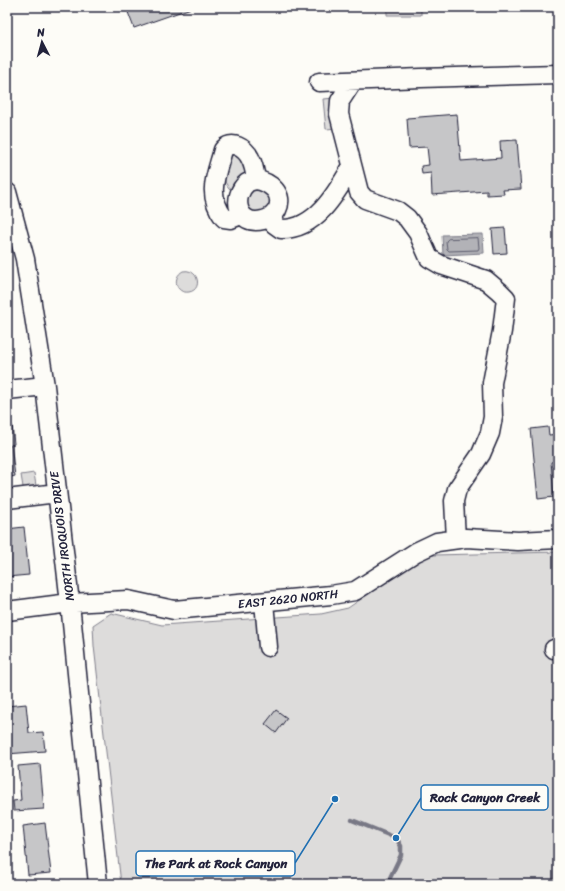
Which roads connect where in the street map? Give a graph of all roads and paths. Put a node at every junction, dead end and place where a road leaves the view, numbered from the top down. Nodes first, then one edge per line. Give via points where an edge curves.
1 (558, 74) edge
2 (353, 81) junction
3 (319, 82) dead end
4 (352, 166) junction
5 (256, 180) junction
6 (7, 192) edge
7 (241, 216) junction
8 (270, 218) junction
9 (44, 386) junction
10 (7, 390) edge
11 (57, 493) junction
12 (7, 499) edge
13 (558, 539) edge
14 (456, 540) junction
15 (264, 602) junction
16 (70, 603) junction
17 (7, 611) edge
18 (268, 647) dead end
19 (98, 884) edge

1 - 2 street
2 - 3 street
2 - 4 street via 340,101 339,114
4 - 8 street via 331,200 308,222 296,228 281,229
4 - 14 street via 359,192 365,199 398,211 407,218 418,233 429,258 440,265 486,280 506,298 492,383 493,417 490,433 481,454 457,489 454,501
5 - 7 street via 248,182 243,188 238,206
5 - 7 street via 250,156 237,146 226,145 213,188 214,198 224,218
5 - 8 street via 272,186 280,198 279,206
6 - 9 street, NORTH IROQUOIS DRIVE via 25,259
7 - 8 street via 253,222
9 - 10 street
9 - 11 street, NORTH IROQUOIS DRIVE
11 - 12 street
11 - 16 street, NORTH IROQUOIS DRIVE
13 - 14 street, EAST 2620 NORTH
14 - 15 street, EAST 2620 NORTH via 437,542 416,552 355,591
15 - 16 street, EAST 2620 NORTH via 174,610 128,600
15 - 18 street
16 - 17 street, EAST 2620 NORTH
16 - 19 street, NORTH IROQUOIS DRIVE

